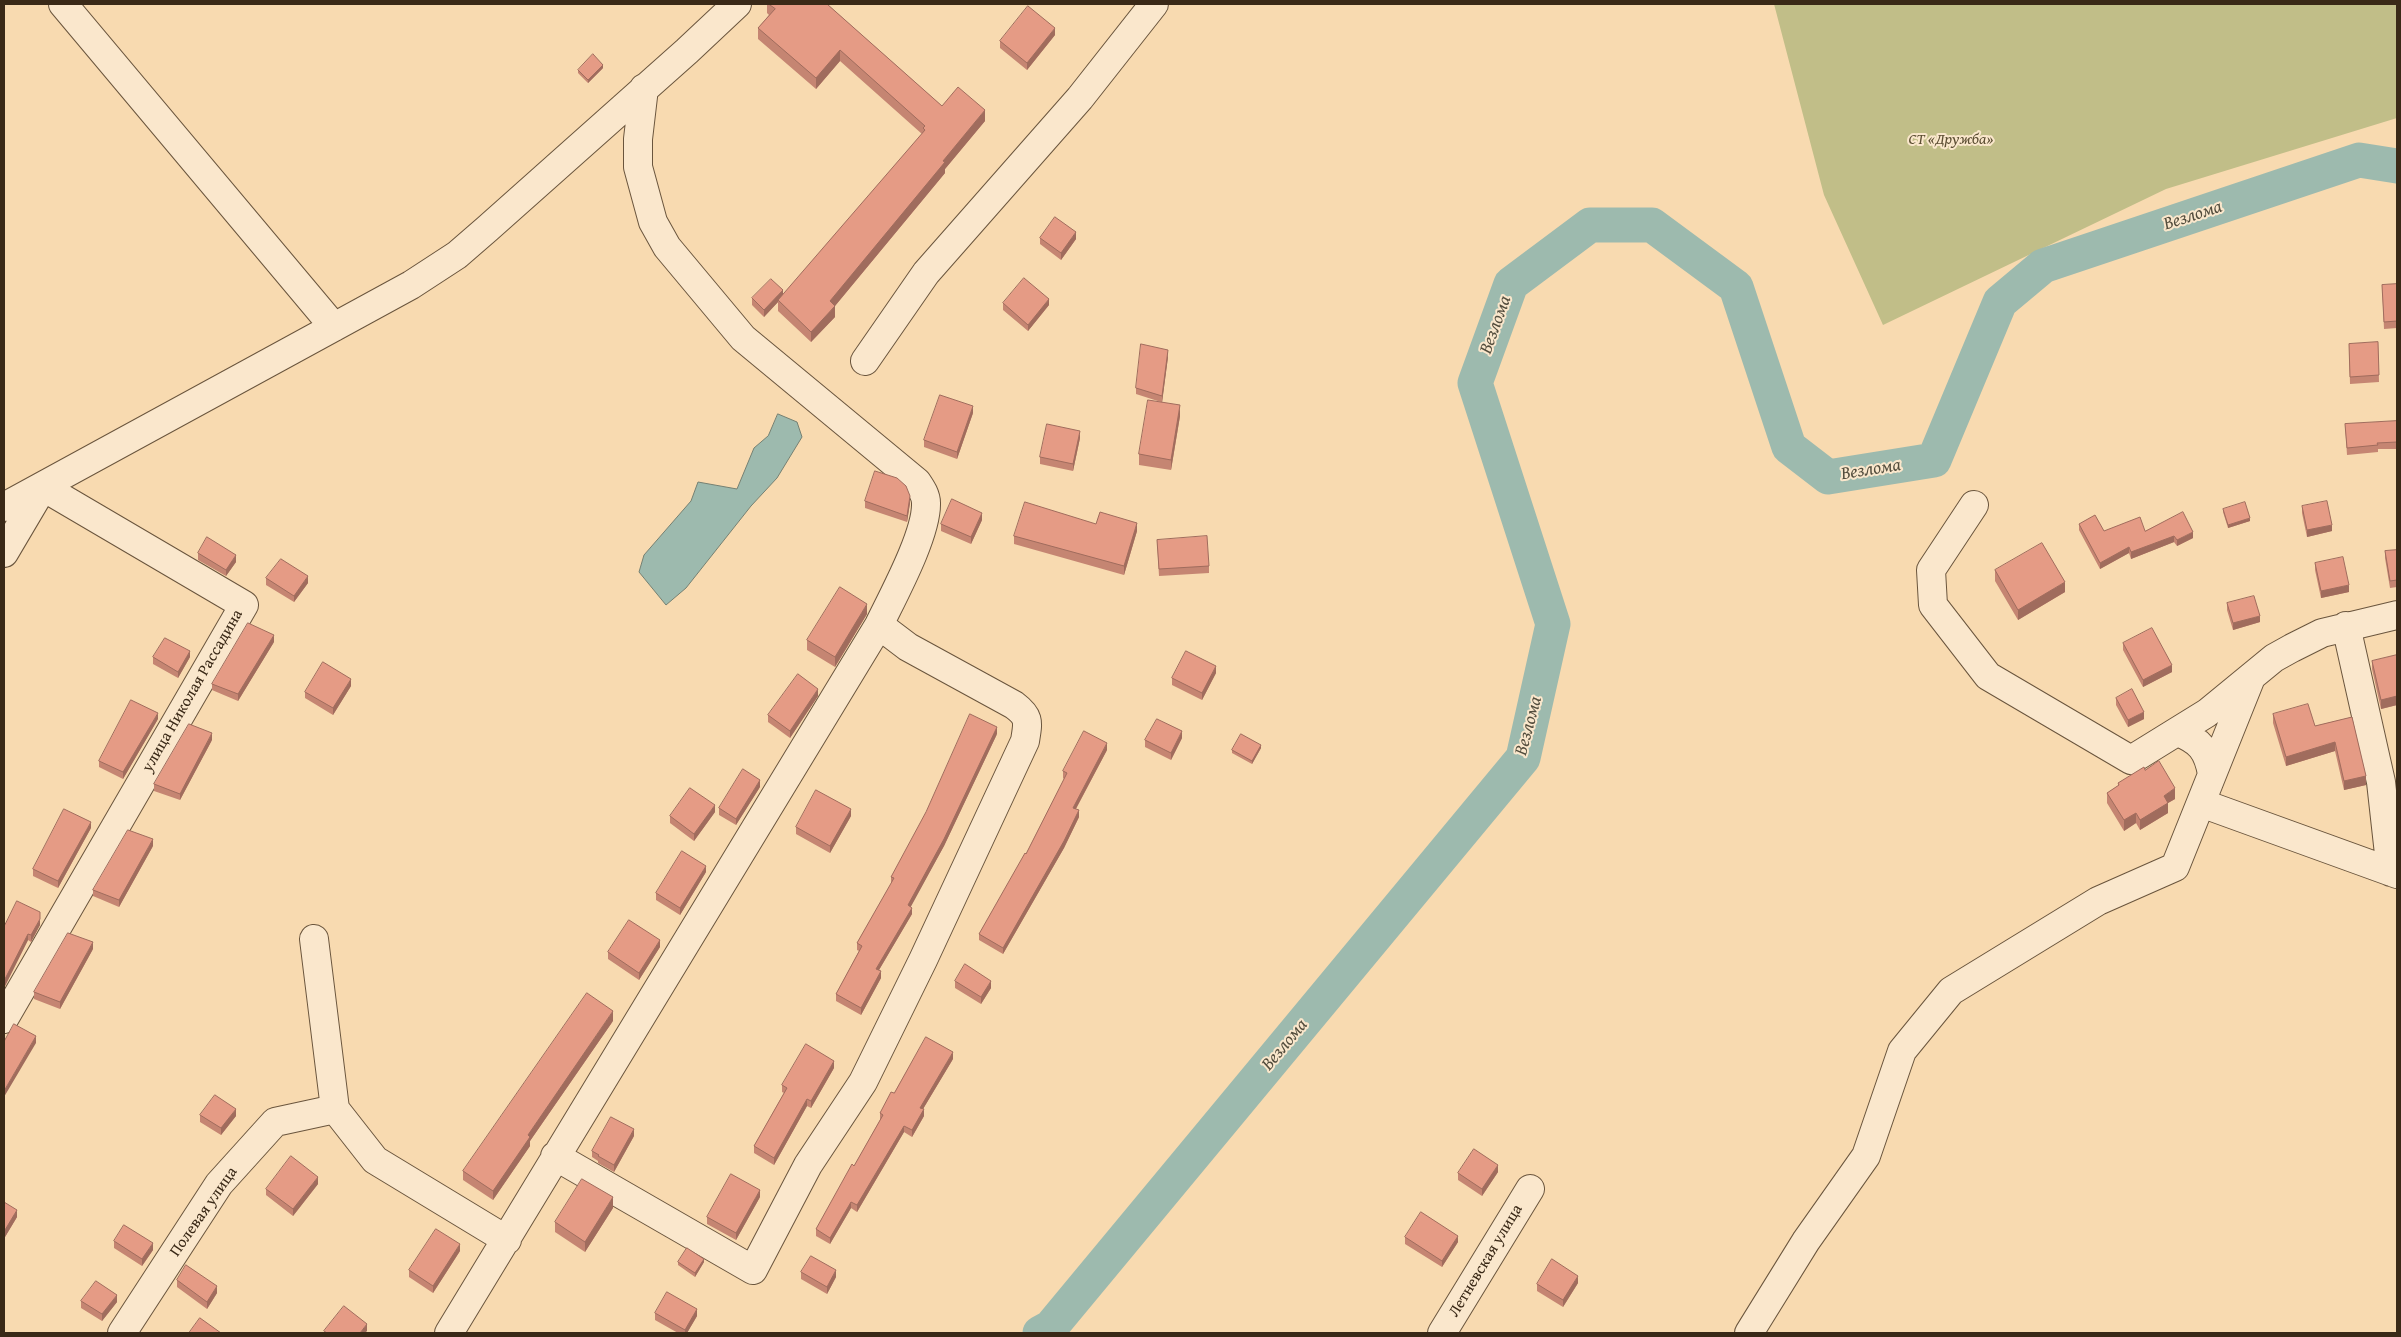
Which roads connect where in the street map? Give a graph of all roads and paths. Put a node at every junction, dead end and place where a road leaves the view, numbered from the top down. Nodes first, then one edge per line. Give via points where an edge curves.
1 (63, 4) edge
2 (737, 4) edge
3 (1154, 4) edge
4 (644, 88) junction
5 (334, 327) junction
6 (865, 361) dead end
7 (1974, 504) dead end
8 (4, 508) edge
9 (4, 554) edge
10 (2397, 615) edge
11 (879, 625) junction
12 (2346, 626) junction
13 (2250, 680) junction
14 (2177, 732) junction
15 (2212, 774) junction
16 (2201, 803) junction
17 (2394, 873) edge
18 (314, 939) dead end
19 (4, 1019) edge
20 (335, 1109) junction
21 (555, 1156) junction
22 (1530, 1189) dead end
23 (507, 1240) junction
24 (122, 1333) edge
25 (448, 1333) edge
26 (1442, 1333) edge
27 (1749, 1333) edge

1 - 5 street
2 - 4 street
3 - 6 street via 1080,98 926,273
4 - 5 street via 457,255 411,285
4 - 11 street via 638,167 653,222 667,247 743,338 923,490 926,514
5 - 8 street
7 - 14 street via 1931,570 1933,605 1988,676 2131,760
9 - 19 street, улица Николая Рассадина via 43,487 244,604
10 - 12 street
11 - 21 street
11 - 21 street via 908,647 1014,705 1025,714 1028,723 1025,741 863,1082 808,1165 753,1270
12 - 13 street via 2322,633 2274,658
12 - 17 street via 2381,782
13 - 14 street via 2208,713
13 - 15 street
14 - 15 street via 2199,744 2209,755
15 - 16 street
16 - 17 street
16 - 27 street via 2175,867 2098,901 1950,991 1902,1051 1866,1156 1806,1241
18 - 20 street
20 - 23 street via 375,1160
20 - 24 street, Полевая улица via 275,1122 219,1184
21 - 23 street
22 - 26 street, Летневская улица
23 - 25 street

